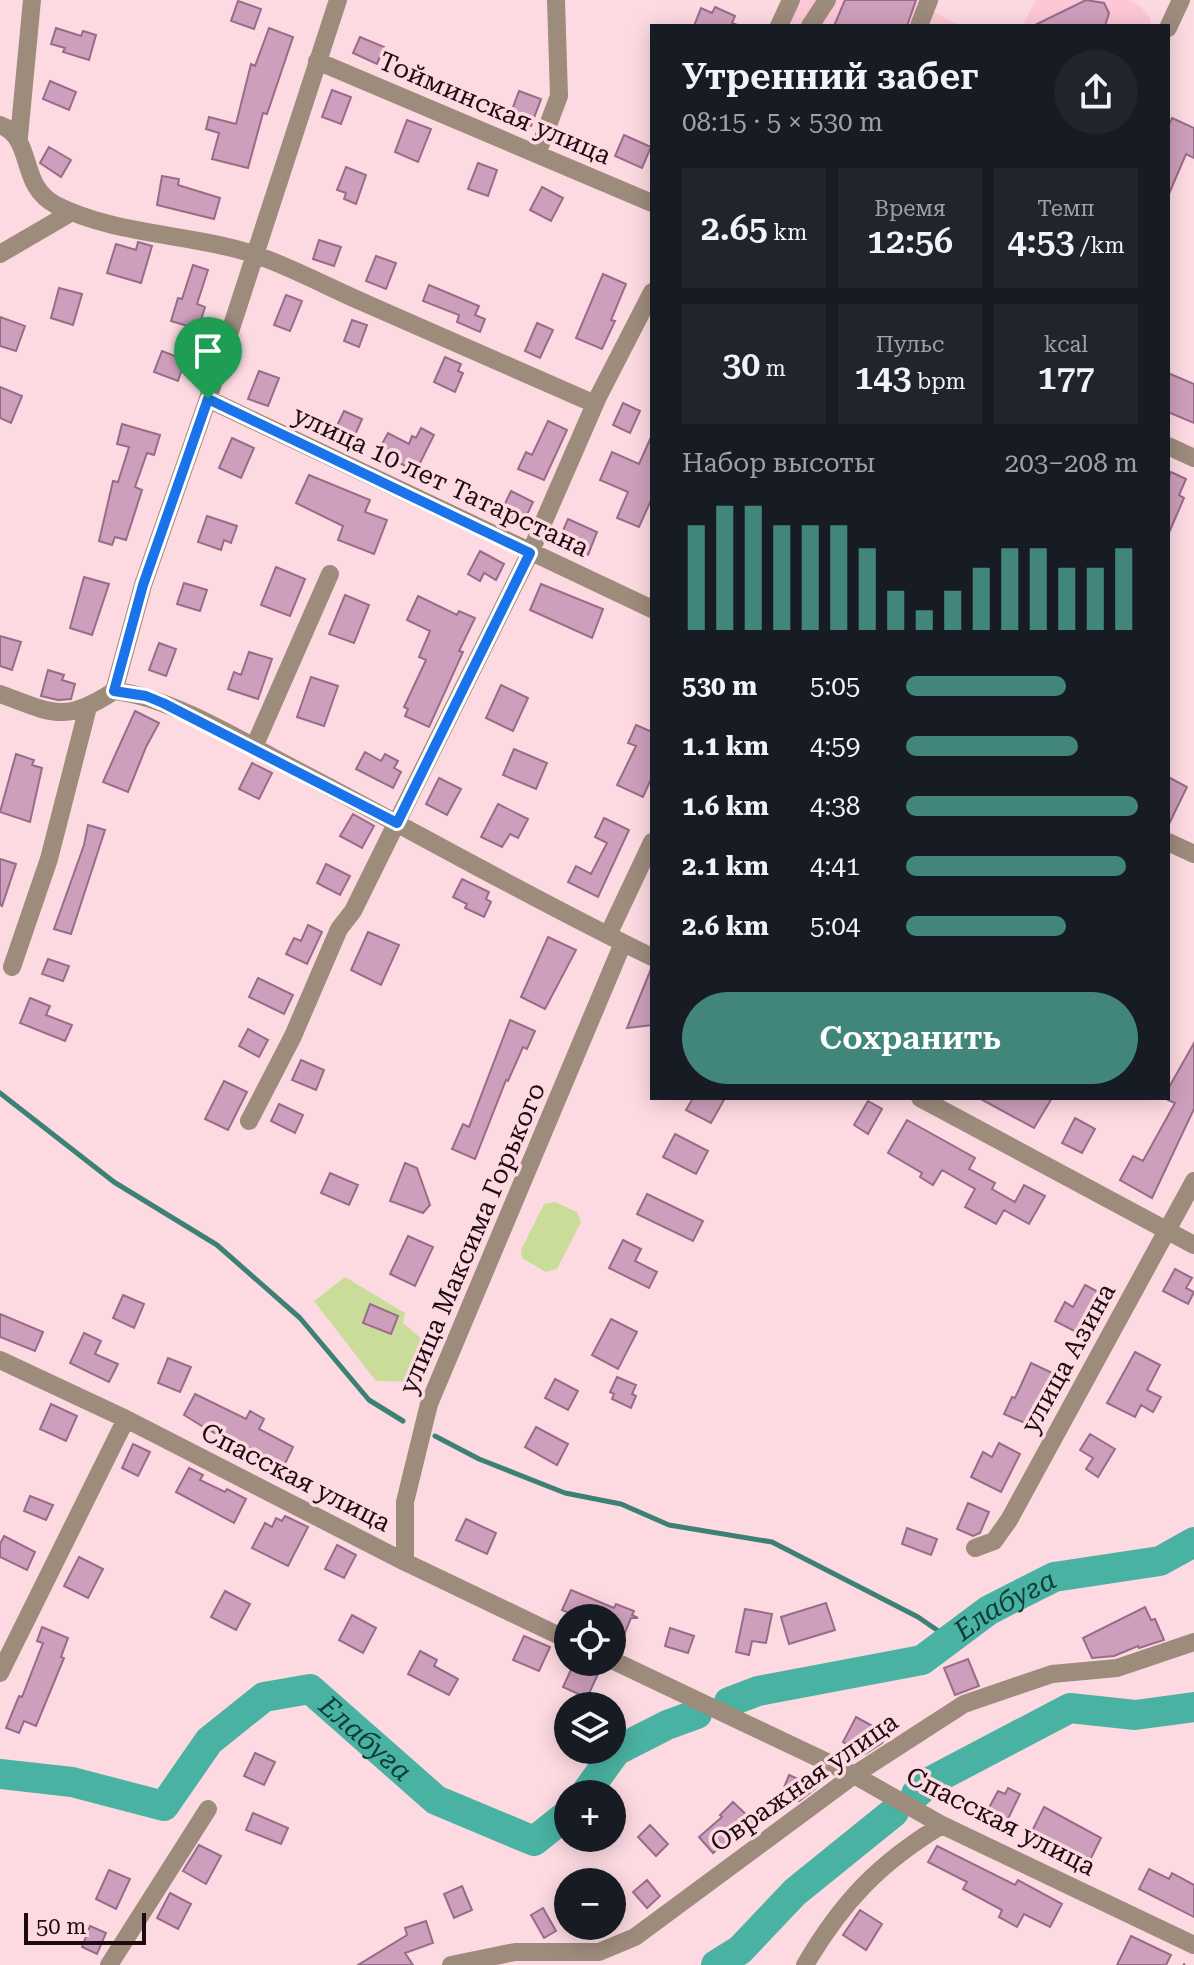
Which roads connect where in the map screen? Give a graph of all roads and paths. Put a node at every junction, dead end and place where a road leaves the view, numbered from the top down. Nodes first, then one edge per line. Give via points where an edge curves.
1 (32, 0) edge
2 (338, 0) edge
3 (556, 0) edge
4 (791, 0) edge
5 (827, 0) edge
6 (929, 0) edge
7 (1181, 0) edge
8 (780, 24) edge
9 (811, 24) edge
10 (920, 24) edge
11 (1170, 24) edge
12 (317, 61) junction
13 (0, 125) edge
14 (19, 137) junction
15 (537, 154) junction
16 (650, 202) edge
17 (72, 212) junction
18 (0, 254) edge
19 (255, 255) junction
20 (650, 296) edge
21 (208, 399) junction
22 (595, 404) junction
23 (1170, 447) edge
24 (1194, 458) edge
25 (530, 553) junction
26 (330, 574) dead end
27 (650, 608) edge
28 (114, 691) junction
29 (0, 694) edge
30 (88, 707) junction
31 (254, 747) junction
32 (397, 823) junction
33 (1170, 843) edge
34 (650, 847) edge
35 (1194, 854) edge
36 (616, 939) junction
37 (650, 956) edge
38 (12, 967) dead end
39 (924, 1100) edge
40 (249, 1121) dead end
41 (1194, 1181) edge
42 (1168, 1231) junction
43 (1194, 1245) edge
44 (0, 1360) edge
45 (126, 1419) junction
46 (975, 1548) dead end
47 (405, 1562) junction
48 (554, 1633) edge
49 (1194, 1642) edge
50 (626, 1667) edge
51 (0, 1673) edge
52 (854, 1775) junction
53 (208, 1809) dead end
54 (942, 1825) junction
55 (1194, 1945) edge
56 (109, 1965) edge
57 (451, 1965) edge
58 (805, 1965) edge

1 - 14 street
2 - 12 street
3 - 15 street via 559,96
4 - 8 street
5 - 9 street
6 - 10 street
7 - 11 street
12 - 15 street, Тойминская улица
12 - 19 street
13 - 14 street
14 - 17 street via 40,192
15 - 16 street, Тойминская улица
17 - 18 street
17 - 19 street
19 - 21 street
19 - 22 street
20 - 22 street
21 - 25 street, улица 10 лет Татарстана
21 - 28 street via 143,585
22 - 25 street
23 - 24 street
25 - 27 street, улица 10 лет Татарстана
25 - 32 street
26 - 31 street
28 - 30 street
28 - 31 street via 146,696
29 - 30 street via 49,712
30 - 38 street via 49,859
31 - 32 street
32 - 36 street
32 - 40 street via 339,929
33 - 35 street
34 - 36 street, улица Максима Горького
36 - 37 street
36 - 47 street, улица Максима Горького via 429,1404 405,1502
39 - 42 street
41 - 42 street, улица Азина
42 - 43 street
42 - 46 street, улица Азина via 1009,1520 994,1541
44 - 45 street, Спасская улица
45 - 47 street, Спасская улица
45 - 51 street
47 - 48 street, Спасская улица
49 - 52 street, Овражная улица via 1117,1668 1052,1674 964,1704
50 - 52 street, Спасская улица
52 - 54 street, Спасская улица
52 - 57 street, Овражная улица via 617,1947 599,1952 515,1952
53 - 56 street
54 - 55 street, Спасская улица
54 - 58 street via 902,1849 866,1882 826,1929

